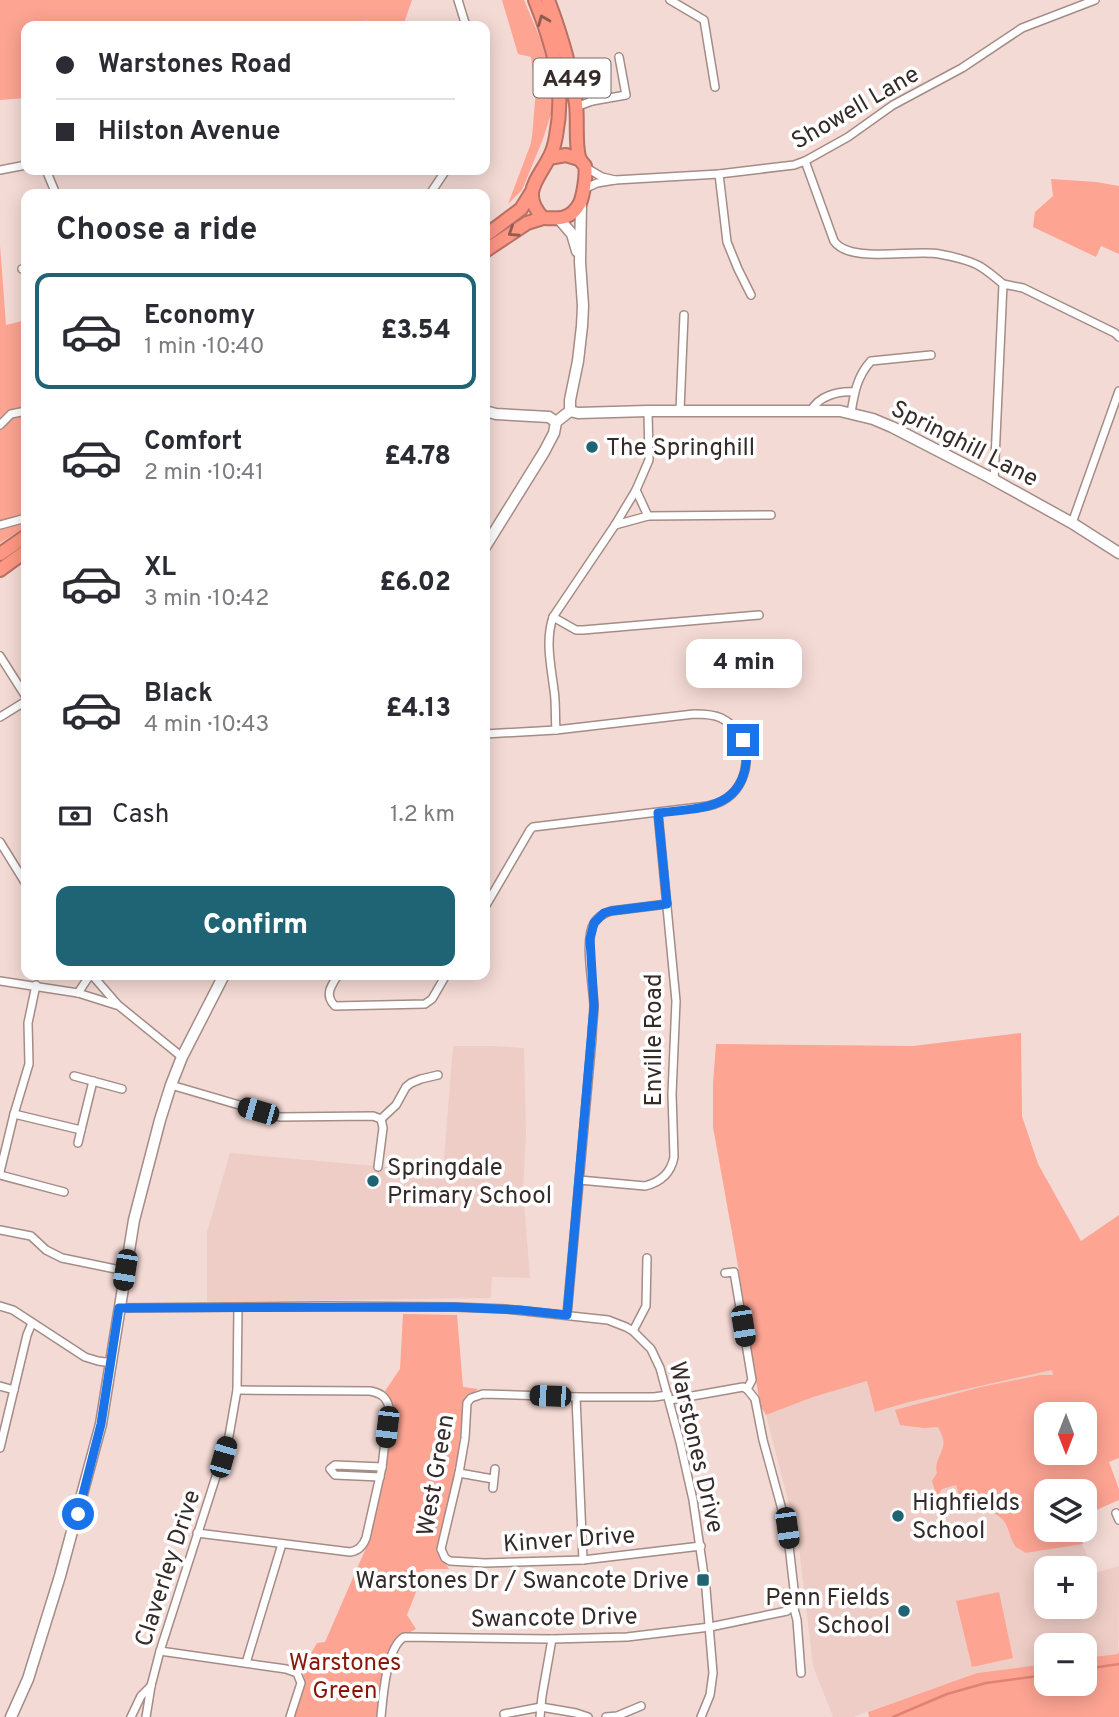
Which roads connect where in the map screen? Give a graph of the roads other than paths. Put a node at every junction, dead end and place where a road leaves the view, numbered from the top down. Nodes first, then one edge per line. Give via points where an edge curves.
1 (458, 0) edge
2 (535, 0) edge
3 (548, 0) edge
4 (670, 0) edge
5 (1095, 0) edge
6 (464, 21) edge
7 (619, 57) dead end
8 (570, 65) junction
9 (715, 87) dead end
10 (592, 101) junction
11 (576, 107) junction
12 (549, 158) junction
13 (804, 161) junction
14 (582, 163) junction
15 (21, 166) edge
16 (0, 170) edge
17 (719, 174) junction
18 (615, 180) junction
19 (531, 193) junction
20 (582, 195) junction
21 (543, 218) junction
22 (559, 219) junction
23 (490, 232) edge
24 (490, 248) edge
25 (580, 262) junction
26 (1003, 284) junction
27 (740, 294) dead end
28 (684, 315) dead end
29 (1119, 337) edge
30 (931, 355) dead end
31 (1119, 391) edge
32 (854, 392) junction
33 (680, 410) junction
34 (570, 411) junction
35 (648, 411) junction
36 (811, 411) junction
37 (21, 412) edge
38 (490, 412) edge
39 (851, 413) junction
40 (555, 422) junction
41 (0, 425) edge
42 (994, 481) junction
43 (636, 489) junction
44 (771, 515) dead end
45 (648, 516) junction
46 (21, 520) edge
47 (1072, 523) junction
48 (0, 525) edge
49 (615, 526) junction
50 (21, 539) edge
51 (490, 539) edge
52 (1119, 553) edge
53 (0, 554) edge
54 (21, 555) edge
55 (0, 570) edge
56 (759, 615) dead end
57 (553, 617) junction
58 (0, 656) edge
59 (21, 691) edge
60 (21, 702) edge
61 (0, 717) edge
62 (555, 730) junction
63 (490, 734) edge
64 (658, 813) junction
65 (0, 842) edge
66 (21, 876) edge
67 (490, 898) edge
68 (667, 904) junction
69 (87, 980) edge
70 (96, 980) edge
71 (221, 980) edge
72 (335, 980) edge
73 (443, 980) edge
74 (0, 981) edge
75 (36, 985) junction
76 (78, 993) junction
77 (118, 1005) junction
78 (182, 1057) junction
79 (438, 1075) dead end
80 (74, 1076) dead end
81 (421, 1079) junction
82 (93, 1082) junction
83 (171, 1085) junction
84 (424, 1088) dead end
85 (122, 1089) dead end
86 (14, 1114) junction
87 (382, 1119) junction
88 (81, 1130) junction
89 (78, 1143) dead end
90 (378, 1167) dead end
91 (0, 1174) edge
92 (579, 1180) junction
93 (64, 1192) dead end
94 (0, 1230) edge
95 (648, 1258) dead end
96 (125, 1270) junction
97 (725, 1273) dead end
98 (0, 1306) edge
99 (238, 1307) junction
100 (119, 1308) junction
101 (567, 1315) junction
102 (32, 1323) junction
103 (633, 1331) junction
104 (112, 1363) junction
105 (0, 1386) edge
106 (747, 1389) junction
107 (14, 1390) junction
108 (237, 1390) junction
109 (576, 1397) junction
110 (669, 1398) junction
111 (0, 1448) edge
112 (382, 1467) junction
113 (495, 1469) dead end
114 (459, 1473) junction
115 (380, 1477) junction
116 (493, 1479) junction
117 (493, 1488) dead end
118 (197, 1533) junction
119 (282, 1544) junction
120 (701, 1546) junction
121 (442, 1553) joint
122 (583, 1560) junction
123 (793, 1605) junction
124 (710, 1627) junction
125 (552, 1639) junction
126 (160, 1651) junction
127 (246, 1663) junction
128 (802, 1673) dead end
129 (151, 1686) junction
130 (641, 1706) dead end
131 (541, 1707) junction
132 (504, 1713) edge
133 (11, 1717) edge
134 (131, 1717) edge
135 (146, 1717) edge
136 (290, 1717) edge
137 (381, 1717) edge
138 (540, 1717) edge
139 (588, 1717) edge
140 (606, 1717) edge
141 (701, 1717) edge

1 - 6 street
12 -> 2 highway, A449 via 556,137 560,89 554,53
3 - 8 highway, A449
4 - 9 street via 704,20
5 - 13 street, Showell Lane via 1022,28
7 - 10 street via 626,95
8 - 10 street via 581,64 586,69
8 - 11 highway, A449
10 - 11 street
11 - 14 highway, A449
12 - 14 highway via 566,155
12 - 19 highway
13 - 17 street, Showell Lane
13 - 26 street via 837,246 871,253 940,254 979,265
14 - 18 street, Showell Lane
14 - 20 highway
15 - 16 street
17 - 18 street, Showell Lane
17 - 27 street via 727,242 750,293
18 - 20 street, Showell Lane via 597,183
19 - 21 highway via 532,204
19 - 23 highway via 521,209
20 - 22 highway via 573,212
20 - 25 street
21 - 22 highway
21 -> 24 highway
22 - 25 street via 572,234
25 - 34 street via 582,327
26 - 29 street via 1023,288
26 - 42 street
28 - 33 street
30 - 32 street via 871,361
31 - 47 street
32 - 36 street via 827,397
32 - 39 street
33 - 35 street, Springhill Lane
33 - 36 street, Springhill Lane
34 - 35 street, Springhill Lane
34 - 40 street
35 - 43 street via 649,460
36 - 39 street, Springhill Lane
37 - 41 street via 11,414
38 - 40 street via 549,417
39 - 42 street, Springhill Lane via 892,427
40 - 51 street via 544,452
42 - 47 street, Springhill Lane
43 - 45 street
43 - 49 street
44 - 45 street
45 - 49 street
46 - 48 street
47 - 52 street, Springhill Lane
49 - 57 street
50 - 53 highway
54 - 55 highway
56 - 57 street via 583,630
57 - 62 street via 548,641
58 - 59 street
60 - 61 street
62 - 63 street
62 - 64 street via 694,714 720,718 738,732 747,760 734,792 719,803
64 - 67 street via 537,825
64 - 68 street, Enville Road
65 - 66 street
68 - 92 street via 611,911 594,923 590,949 594,1006
68 - 92 street, Enville Road via 677,1001 672,1164 663,1178 645,1186
69 - 76 street
70 - 77 street
71 - 78 street
72 - 73 street via 328,995 335,1006 425,1004
74 - 75 street
75 - 76 street
75 - 86 street via 28,1023 29,1064
76 - 77 street
77 - 78 street
78 - 83 street
79 - 81 street
80 - 82 street
81 - 84 street
81 - 87 street via 406,1087
82 - 85 street
82 - 88 street
83 - 87 street via 280,1117
83 - 96 street via 139,1198
86 - 88 street
86 - 91 street
87 - 90 street
88 - 89 street
91 - 93 street
92 - 101 street
94 - 96 street via 31,1236 62,1258
95 - 103 street via 646,1306
96 - 100 street
97 - 106 street via 734,1272 751,1380
98 - 102 street
99 - 100 street, Warstones Drive
99 - 101 street, Warstones Drive via 454,1307
99 - 108 street, Claverley Drive
100 - 104 street
101 - 103 street, Warstones Drive via 608,1320
102 - 104 street via 85,1357
102 - 107 street
103 - 110 street, Warstones Drive via 656,1357
104 - 133 street via 101,1424 60,1576 28,1679
105 - 107 street
106 - 110 street
106 - 123 street via 755,1399 787,1528
107 - 111 street
108 - 112 street via 378,1392 390,1407
108 - 118 street, Claverley Drive via 229,1439
109 - 110 street
109 - 114 street, West Green via 483,1394 471,1398
109 - 122 street
110 - 120 street, Warstones Drive
112 - 115 street
112 - 115 street via 335,1465 330,1469 335,1475
113 - 116 street
114 - 116 street
114 - 121 street, West Green
115 - 119 street via 366,1538 358,1549 349,1552
116 - 117 street
118 - 119 street
118 - 126 street, Claverley Drive
119 - 127 street
120 - 122 street, Kinver Drive
120 - 124 street, Warstones Drive
121 - 122 street, Kinver Drive via 450,1561 463,1563
123 - 124 street, Swancote Drive via 787,1611
123 - 128 street
124 - 125 street, Swancote Drive via 627,1637
124 - 141 street, Warstones Drive via 712,1686
125 - 131 street
125 - 137 street, Swancote Drive via 404,1637 395,1646
126 - 127 street
126 - 129 street, Claverley Drive
127 - 136 street via 297,1673 300,1683
129 - 134 street
129 - 135 street, Claverley Drive
130 - 140 street
131 - 132 street
131 - 138 street
131 - 139 street

